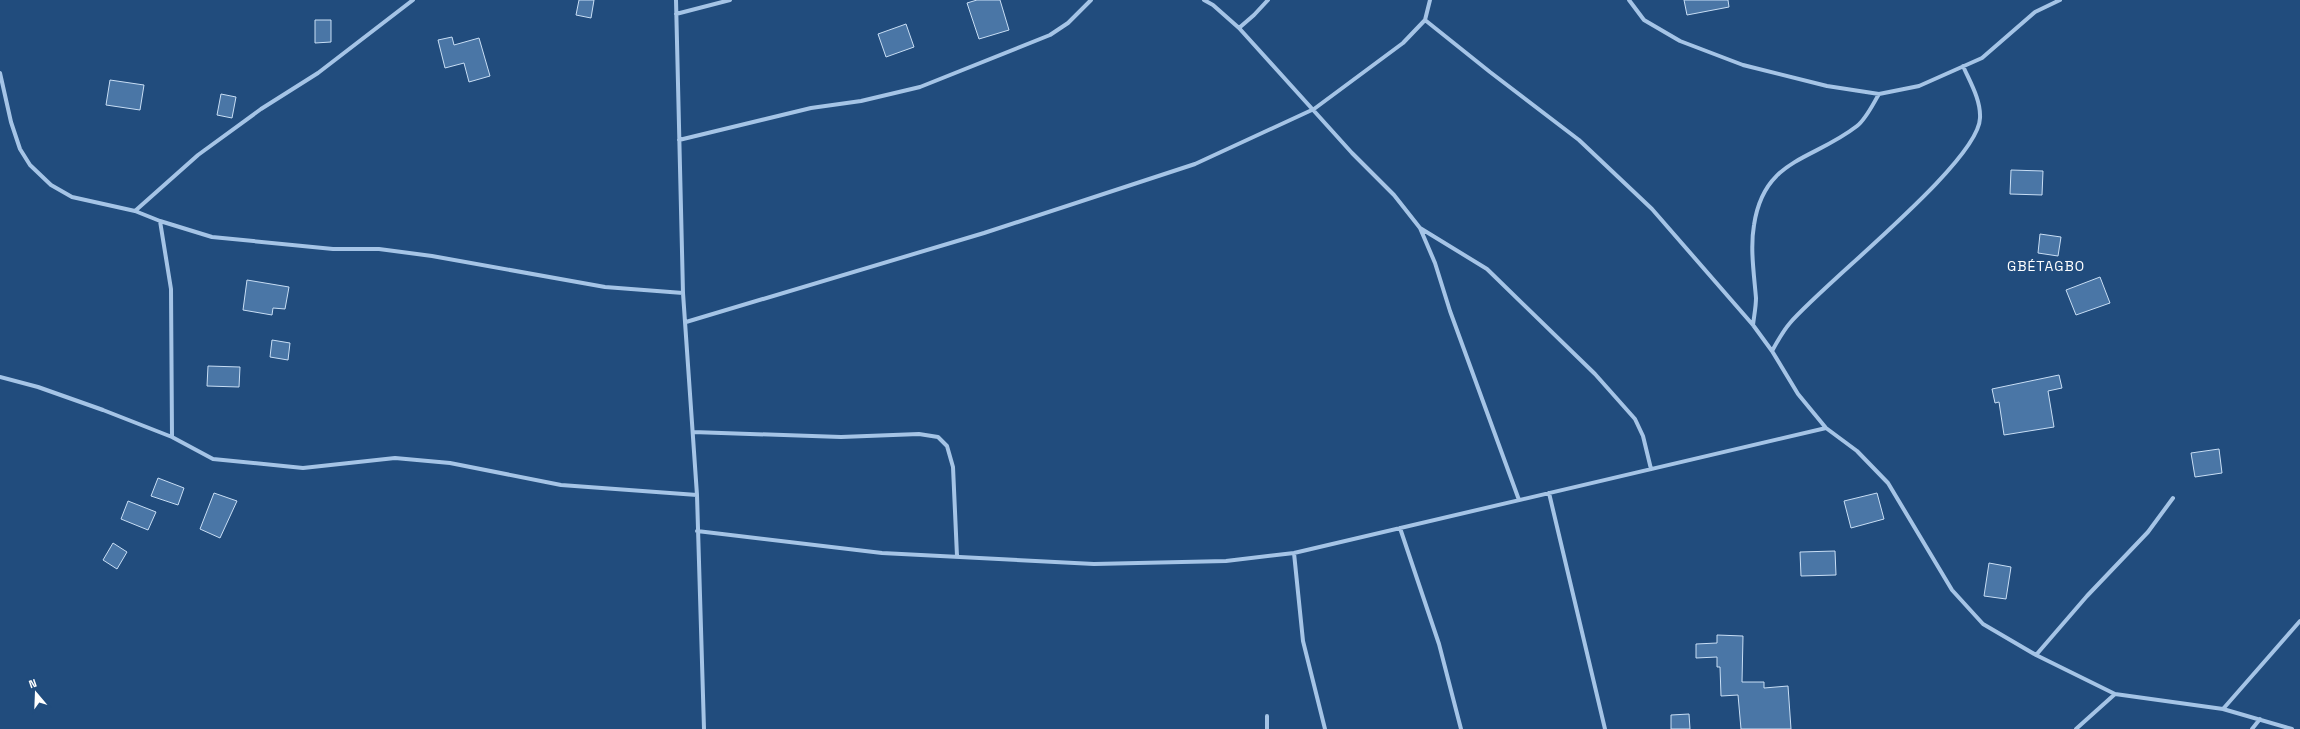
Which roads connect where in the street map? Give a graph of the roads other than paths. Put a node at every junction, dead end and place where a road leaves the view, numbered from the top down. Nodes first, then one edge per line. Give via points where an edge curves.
1 (413, 0) edge
2 (676, 0) edge
3 (730, 0) edge
4 (1091, 0) edge
5 (1204, 0) edge
6 (1268, 0) edge
7 (1430, 0) edge
8 (1628, 0) edge
9 (2060, 0) edge
10 (676, 14) junction
11 (1425, 20) junction
12 (1240, 28) junction
13 (1963, 66) junction
14 (0, 73) edge
15 (0, 81) edge
16 (1879, 94) junction
17 (1314, 109) junction
18 (679, 140) junction
19 (135, 211) junction
20 (160, 221) junction
21 (1420, 228) junction
22 (683, 293) junction
23 (686, 322) junction
24 (1753, 325) junction
25 (1772, 351) junction
26 (0, 377) edge
27 (1826, 428) junction
28 (692, 432) junction
29 (172, 437) junction
30 (1651, 469) junction
31 (1549, 493) junction
32 (697, 495) junction
33 (2173, 498) dead end
34 (1519, 500) junction
35 (1400, 528) junction
36 (697, 531) junction
37 (1294, 553) junction
38 (957, 556) junction
39 (2300, 621) edge
40 (2036, 655) junction
41 (2115, 694) junction
42 (2223, 709) junction
43 (1267, 716) dead end
44 (2260, 719) junction
45 (704, 729) edge
46 (1267, 729) edge
47 (1325, 729) edge
48 (1461, 729) edge
49 (1605, 729) edge
50 (2076, 729) edge
51 (2252, 729) edge
52 (2290, 729) edge

1 - 19 street via 318,73 261,109 198,155
2 - 10 street
3 - 10 street
4 - 18 street via 1068,23 1050,35 920,87 861,101 811,108
5 - 12 street
6 - 12 street
7 - 11 street
8 - 16 street via 1644,20 1687,44 1750,67 1827,86
9 - 13 street via 2035,12 1982,58
10 - 18 street
11 - 17 street via 1403,43
11 - 24 street via 1584,145 1652,209
12 - 17 street
13 - 16 street via 1919,86
13 - 25 street via 1976,96 1980,118 1974,140 1960,160 1925,195 1789,323
14 - 15 street
15 - 19 street via 20,149 30,165 51,185 72,197
16 - 24 street via 1858,125 1834,141 1785,166 1763,191 1754,225 1753,272 1756,300
17 - 21 street via 1352,153 1394,195
17 - 23 street via 1195,164 984,233
18 - 22 street
19 - 20 street
20 - 22 street via 212,237 333,249 379,249 605,287
20 - 29 street via 171,289
21 - 30 street via 1487,269 1595,374 1635,419 1643,436
21 - 34 street via 1436,263 1450,311
22 - 23 street
23 - 28 street
24 - 25 street
25 - 27 street via 1798,394
26 - 29 street via 45,389
27 - 30 street
27 - 40 street via 1857,450 1888,483 1952,590 1983,624
28 - 32 street
28 - 38 street via 841,437 919,434 938,437 947,446 954,467
29 - 32 street via 213,459 303,468 395,458 450,463 561,485
30 - 31 street
31 - 34 street
31 - 49 street
32 - 36 street
33 - 40 street via 2148,532 2086,596
34 - 35 street
35 - 37 street
35 - 48 street via 1439,644
36 - 38 street via 882,553
36 - 45 street
37 - 38 street via 1226,561 1094,564
37 - 47 street via 1303,641
39 - 42 street
40 - 41 street
41 - 42 street
41 - 50 street
42 - 44 street
43 - 46 street
44 - 51 street
44 - 52 street

